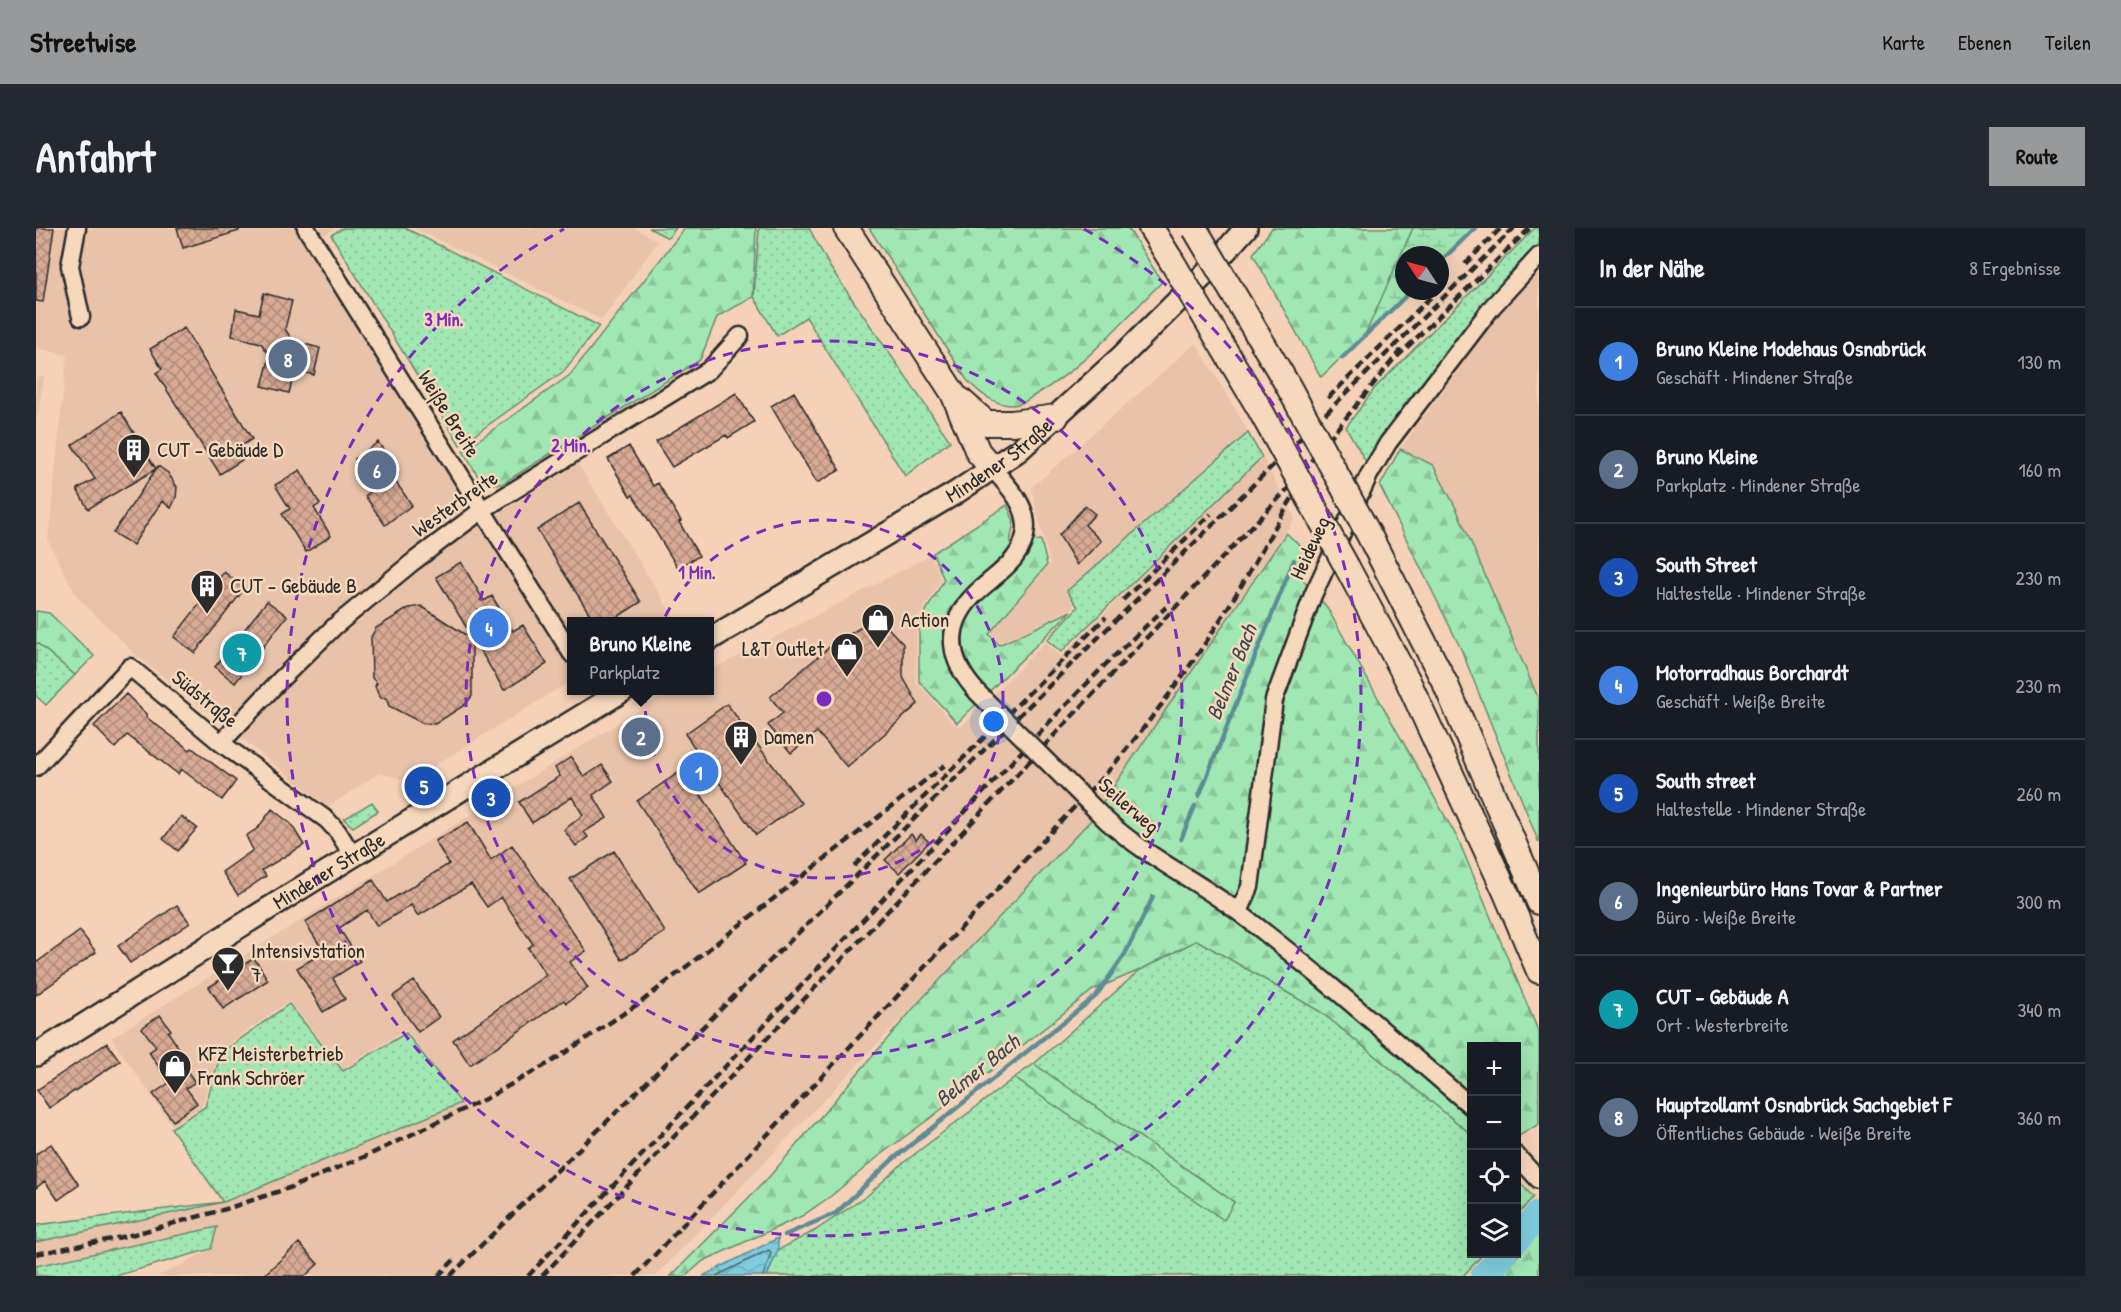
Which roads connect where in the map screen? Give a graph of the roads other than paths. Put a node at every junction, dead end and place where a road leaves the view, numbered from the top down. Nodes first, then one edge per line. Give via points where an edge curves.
1 (77, 228) edge
2 (306, 228) edge
3 (846, 228) edge
4 (1151, 228) edge
5 (1195, 228) edge
6 (1246, 228) edge
7 (1539, 256) edge
8 (81, 317) dead end
9 (740, 336) dead end
10 (953, 393) junction
11 (1056, 417) junction
12 (986, 423) junction
13 (992, 468) junction
14 (482, 510) junction
15 (714, 637) edge
16 (567, 646) edge
17 (599, 697) edge
18 (221, 743) junction
19 (36, 767) edge
20 (353, 856) junction
21 (1539, 902) edge
22 (1239, 912) junction
23 (1539, 971) edge
24 (36, 1055) edge
25 (1467, 1103) edge
26 (1521, 1160) edge
27 (1539, 1180) edge

1 - 8 street via 70,266
2 - 14 street, Weiße Breite
3 - 10 highway
4 - 23 highway, bridge via 1258,406 1408,681
5 - 21 highway, bridge via 1287,384 1446,685
6 - 11 main road, Mindener Straße via 1198,280
7 - 22 street, Heideweg via 1492,307 1388,443 1313,595 1274,700 1250,887
9 - 14 street, Westerbreite via 709,370
10 - 12 highway
10 - 13 highway via 978,452
11 - 12 highway
11 - 13 main road, Mindener Straße
12 - 13 highway
13 - 15 main road, Mindener Straße
13 - 22 street, Seilerweg, bridge via 1020,503 1026,527 1020,549 1005,570 974,596 959,617 953,640 955,661 964,679 1129,840
14 - 16 street, Weiße Breite
14 - 18 street, Westerbreite via 335,626
17 - 20 main road, Mindener Straße
18 - 19 street, Südstraße via 130,667
18 - 20 street, Südstraße via 327,820
20 - 24 main road, Mindener Straße
22 - 25 street, Seilerweg
26 - 27 street

